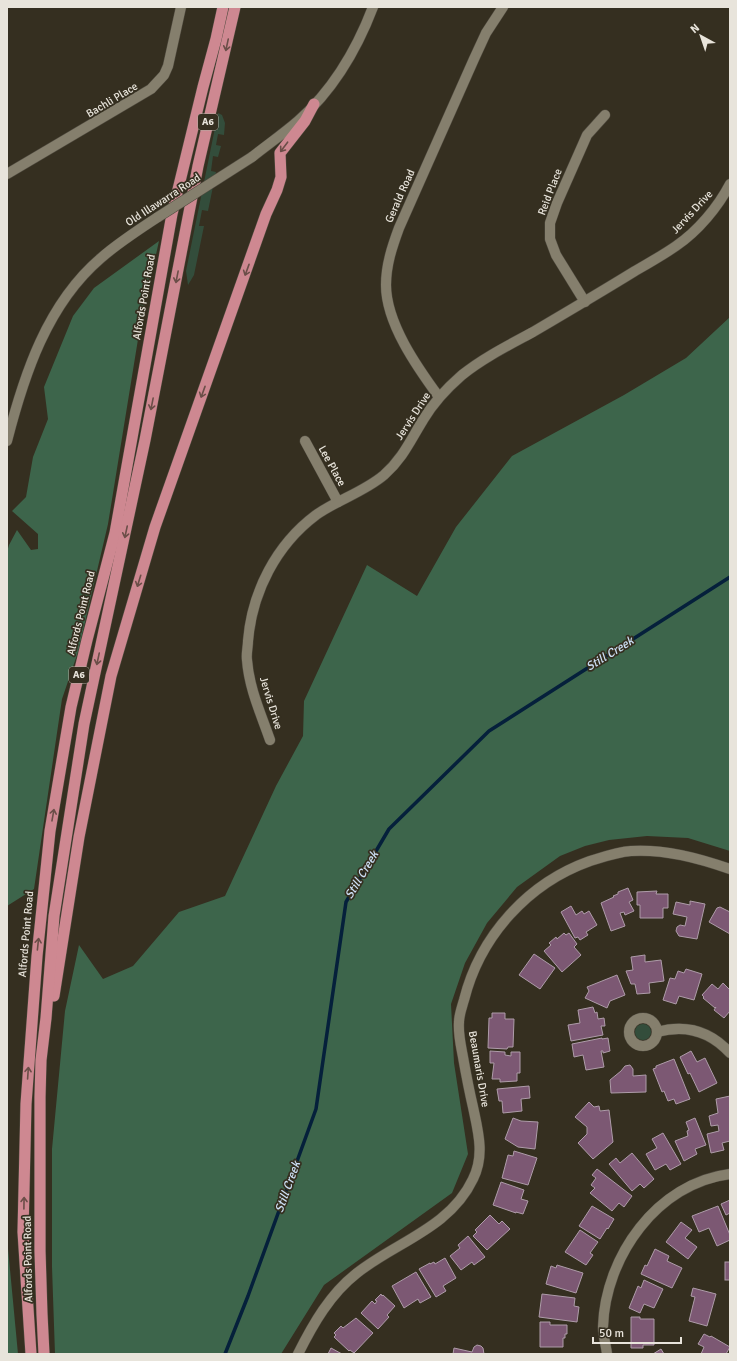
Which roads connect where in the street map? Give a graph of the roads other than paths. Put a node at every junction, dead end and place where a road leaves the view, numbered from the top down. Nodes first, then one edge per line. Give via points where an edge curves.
1 (181, 7) edge
2 (223, 7) edge
3 (235, 7) edge
4 (373, 7) edge
5 (503, 7) edge
6 (314, 104) junction
7 (605, 115) dead end
8 (7, 174) edge
9 (730, 184) edge
10 (585, 302) junction
11 (439, 397) junction
12 (305, 441) dead end
13 (7, 442) edge
14 (338, 502) junction
15 (270, 740) dead end
16 (730, 869) edge
17 (46, 1018) junction
18 (657, 1032) dead end
19 (730, 1054) edge
20 (730, 1174) edge
21 (31, 1354) edge
22 (44, 1354) edge
23 (298, 1354) edge
24 (608, 1354) edge

1 - 8 street, Bachli Place via 168,66 164,75 151,89
21 -> 2 highway, Alfords Point Road / A6 via 23,1232 26,1104 37,956 50,831 71,707 115,533 172,214
3 -> 17 highway, Alfords Point Road / A6 via 198,166 145,440 84,724 54,916
4 - 6 street, Old Illawarra Road via 367,24 343,66
5 - 11 street, Gerald Road via 486,33 474,59 398,228 389,255 386,286 391,314 405,346
6 - 13 street, Old Illawarra Road, bridge via 252,157 158,217 101,258 74,286 40,340
6 -> 17 highway, A6 via 305,121 280,153 281,172 277,190 266,214 155,527 111,676 79,837 56,992
7 - 10 street, Reid Place via 586,135 550,223 550,239 556,255
9 - 10 street, Jervis Drive via 714,208 678,245
10 - 11 street, Jervis Drive via 489,357 462,375
11 - 14 street, Jervis Drive via 398,462 377,480
12 - 14 street, Lee Place
14 - 15 street, Jervis Drive via 316,515 297,532 274,560 258,593 249,626 247,659 253,691
16 - 23 street, Beaumaris Drive via 704,860 662,852 630,851 602,857 547,881 502,922 470,979 458,1022 479,1132 480,1156 474,1178 450,1212 357,1273 339,1290 322,1310
17 - 22 highway, Alfords Point Road / A6 via 41,1060 39,1135
18 - 19 street via 670,1028 689,1029 707,1034
20 - 24 street via 717,1175 687,1188 661,1204 640,1226 609,1285 603,1328

